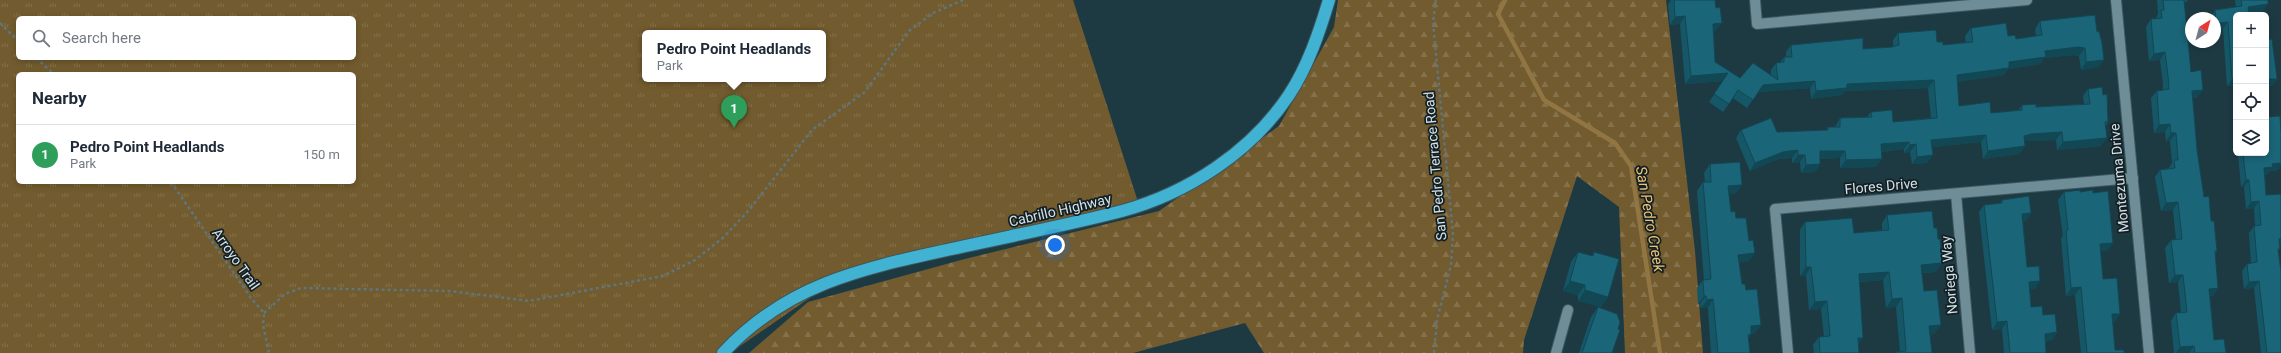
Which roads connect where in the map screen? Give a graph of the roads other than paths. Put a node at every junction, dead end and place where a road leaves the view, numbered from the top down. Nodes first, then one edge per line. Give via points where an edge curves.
1 (1329, 0) edge
2 (1755, 0) edge
3 (2027, 0) edge
4 (2116, 0) edge
5 (1937, 4) edge
6 (2133, 178) junction
7 (1956, 194) junction
8 (1568, 310) dead end
9 (723, 353) edge
10 (1556, 353) edge
11 (1788, 353) edge
12 (1970, 353) edge
13 (2149, 353) edge

1 - 9 highway, Cabrillo Highway via 1312,52 1288,96 1244,146 1196,180 1160,198 1122,211 882,265 830,280 800,293 770,311
2 - 5 street via 1757,24
3 - 5 street
4 - 6 street, Montezuma Drive
6 - 7 street, Flores Drive
6 - 13 street, Montezuma Drive
7 - 11 street, Flores Drive via 1775,210
7 - 12 street, Noriega Way
8 - 10 street

